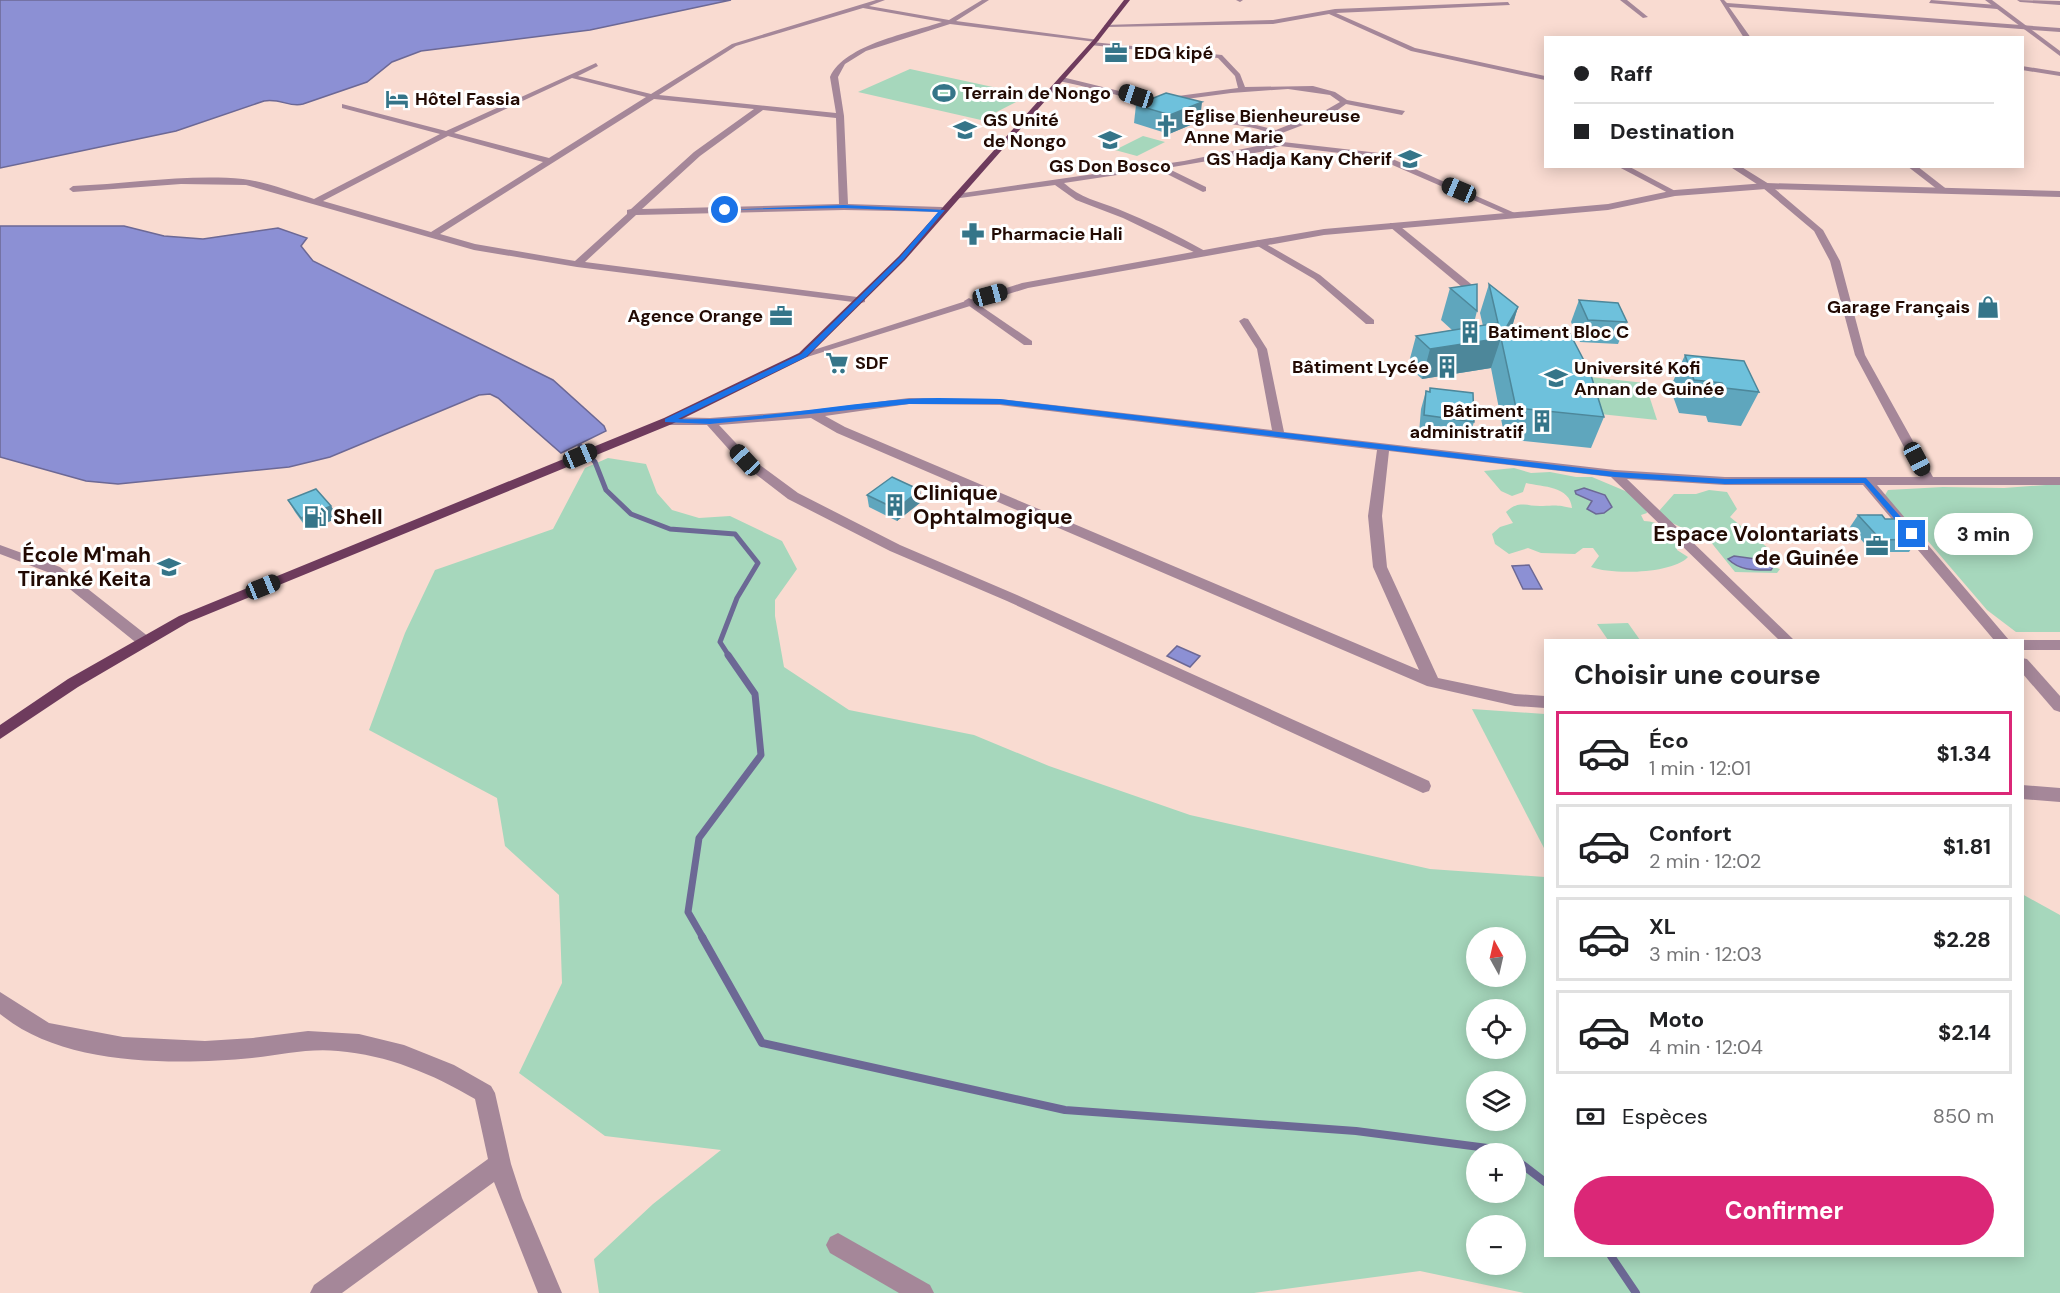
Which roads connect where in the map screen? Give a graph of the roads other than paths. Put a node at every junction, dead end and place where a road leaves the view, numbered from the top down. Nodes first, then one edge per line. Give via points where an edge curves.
1 (882, 0) edge
2 (986, 0) edge
3 (1127, 0) edge
4 (1623, 0) edge
5 (1988, 0) edge
6 (2020, 0) edge
7 (1931, 2) dead end
8 (1723, 3) edge
9 (2060, 3) edge
10 (1508, 4) dead end
11 (862, 6) junction
12 (1843, 7) dead end
13 (1997, 7) junction
14 (1330, 13) junction
15 (1850, 14) junction
16 (1645, 17) dead end
17 (950, 22) junction
18 (1107, 25) junction
19 (2023, 27) junction
20 (2060, 30) edge
21 (1747, 36) edge
22 (1094, 42) junction
23 (2060, 54) edge
24 (596, 65) dead end
25 (2024, 68) edge
26 (2060, 74) edge
27 (571, 76) junction
28 (1544, 78) edge
29 (1062, 79) junction
30 (1243, 91) junction
31 (655, 97) junction
32 (1151, 101) junction
33 (1345, 102) junction
34 (345, 106) dead end
35 (760, 108) junction
36 (1402, 113) dead end
37 (840, 116) junction
38 (1275, 133) junction
39 (445, 134) junction
40 (1280, 144) junction
41 (551, 161) junction
42 (1159, 167) junction
43 (1625, 168) edge
44 (1736, 168) edge
45 (1914, 168) edge
46 (1058, 183) junction
47 (1766, 186) junction
48 (73, 189) dead end
49 (1203, 189) dead end
50 (1945, 191) junction
51 (1675, 193) junction
52 (2060, 194) edge
53 (956, 197) junction
54 (312, 203) junction
55 (844, 207) junction
56 (942, 210) junction
57 (630, 212) junction
58 (1513, 214) junction
59 (1393, 225) junction
60 (431, 236) junction
61 (1259, 243) junction
62 (1202, 254) junction
63 (577, 264) junction
64 (1472, 290) edge
65 (861, 300) junction
66 (969, 301) junction
67 (1244, 321) dead end
68 (1370, 322) dead end
69 (1028, 343) dead end
70 (803, 355) junction
71 (813, 414) junction
72 (668, 421) junction
73 (710, 422) junction
74 (1279, 435) junction
75 (1383, 447) junction
76 (1615, 474) junction
77 (1866, 480) junction
78 (1928, 480) junction
79 (2060, 481) edge
80 (0, 549) edge
81 (1786, 639) edge
82 (2001, 639) edge
83 (144, 641) junction
84 (2024, 645) edge
85 (2060, 645) edge
86 (2024, 665) edge
87 (1432, 682) junction
88 (1544, 702) edge
89 (2060, 706) edge
90 (0, 734) edge
91 (1423, 786) dead end
92 (2024, 792) edge
93 (2060, 795) edge
94 (0, 1001) edge
95 (500, 1164) junction
96 (838, 1245) dead end
97 (322, 1293) edge
98 (550, 1293) edge
99 (922, 1293) edge

1 - 11 street
2 - 17 street
3 - 18 main road
4 - 16 street
5 - 13 street
6 - 9 street
7 - 13 street
8 - 15 street
8 - 21 street
10 - 14 street
11 - 17 street
11 - 31 street via 734,45
12 - 15 street
13 - 19 street
14 - 18 street via 1273,22
14 - 28 street via 1413,50
15 - 19 street
17 - 22 street
17 - 37 street via 864,50 843,63 834,76
18 - 22 main road
19 - 20 street
19 - 23 street
22 - 29 main road
22 - 30 street via 1220,56 1238,75
24 - 27 street
25 - 26 street
27 - 31 street
27 - 39 street
29 - 32 street via 1087,82
29 - 53 main road
30 - 32 street
30 - 33 street via 1310,86 1330,91
31 - 35 street
31 - 41 street
32 - 38 street
33 - 36 street
33 - 38 street
34 - 39 street
35 - 37 street
35 - 57 street via 697,154
37 - 55 street
38 - 40 street
39 - 41 street
39 - 54 street
40 - 42 street
40 - 58 street via 1376,155
41 - 60 street
42 - 46 street
42 - 49 street
43 - 51 street
44 - 47 street
45 - 50 street
46 - 53 street
46 - 62 street via 1077,200 1111,210 1178,239
47 - 50 street
47 - 51 street
47 - 78 street via 1818,230 1835,261 1860,355
48 - 54 street via 213,179 246,182
50 - 52 street
51 - 58 street via 1608,207
53 - 56 main road
54 - 60 street
55 - 56 street
55 - 57 street
56 - 65 main road
57 - 63 street
58 - 59 street
59 - 61 street
59 - 64 street
60 - 63 street
61 - 62 street
61 - 68 street via 1317,277
62 - 66 street via 1035,283
63 - 65 street
65 - 70 main road
66 - 69 street
66 - 70 street
67 - 74 street via 1262,349
70 - 72 main road
71 - 73 street
71 - 74 street via 909,401 1000,402
71 - 87 street via 841,430
72 - 73 street
72 - 83 main road via 184,619
73 - 91 street via 745,460 793,496 885,543
74 - 75 street
75 - 76 street
75 - 87 street via 1375,516 1380,567
76 - 77 street via 1725,481
76 - 81 street
77 - 78 street
77 - 82 street
78 - 79 street
80 - 83 street via 55,570
83 - 90 main road via 73,683
84 - 85 street
86 - 89 street
87 - 88 street via 1515,700
92 - 93 street
94 - 95 street via 47,1033 96,1045 204,1050 317,1040 373,1047 427,1062 484,1093
95 - 97 street
95 - 98 street
96 - 99 street

